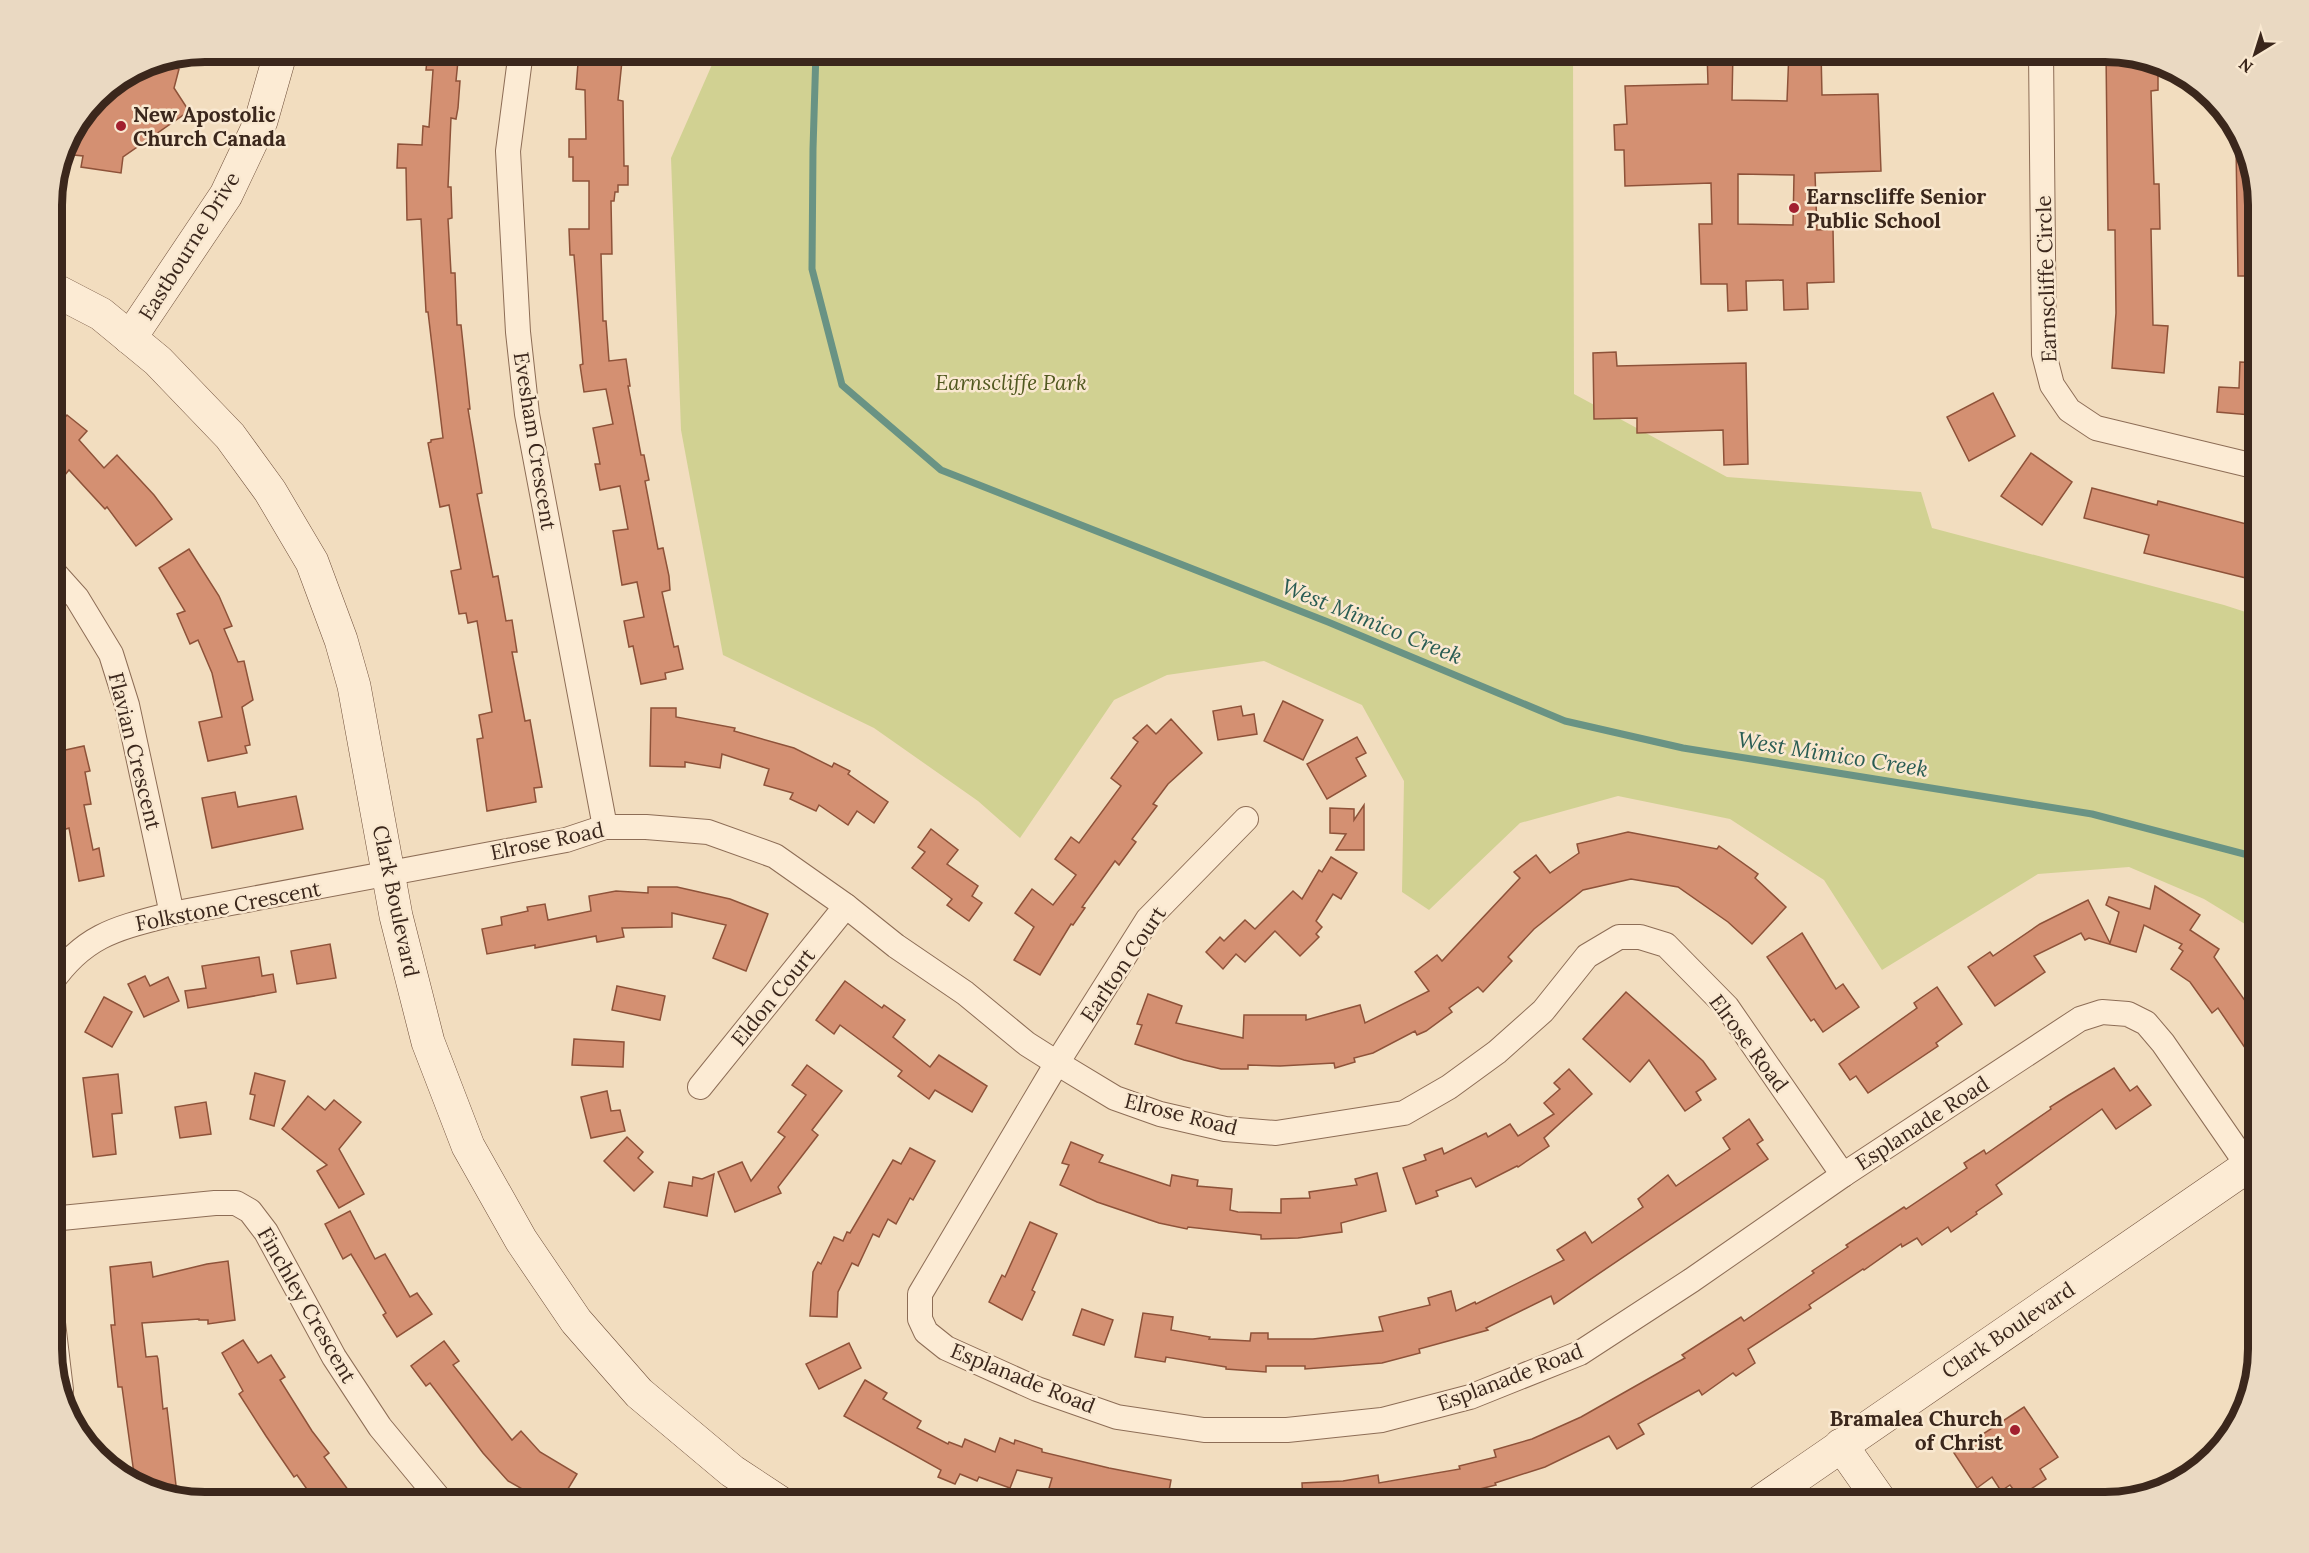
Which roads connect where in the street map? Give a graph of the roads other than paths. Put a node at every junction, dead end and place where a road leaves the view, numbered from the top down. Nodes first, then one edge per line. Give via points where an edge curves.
1 (2041, 61) edge
2 (278, 62) edge
3 (519, 62) edge
4 (62, 294) edge
5 (130, 338) junction
6 (2248, 465) edge
7 (62, 581) edge
8 (1246, 819) dead end
9 (605, 826) junction
10 (389, 873) junction
11 (846, 906) junction
12 (172, 914) junction
13 (62, 969) edge
14 (1057, 1063) junction
15 (699, 1087) dead end
16 (2248, 1155) edge
17 (2248, 1165) edge
18 (1843, 1175) junction
19 (62, 1218) edge
20 (1841, 1445) junction
21 (434, 1492) edge
22 (763, 1492) edge
23 (1774, 1492) edge
24 (1874, 1492) edge

1 - 6 street, Earnscliffe Circle via 2044,354 2052,385 2069,410 2096,428
2 - 5 street, Eastbourne Drive via 261,121 226,195
3 - 9 street, Evesham Crescent via 508,151 518,332 527,414
4 - 5 street, Clark Boulevard via 101,314
5 - 10 street, Clark Boulevard via 158,361 230,436 270,491 312,562 354,686
7 - 12 street, Flavian Crescent via 77,598 111,654 127,705
8 - 14 street, Earlton Court via 1148,919
9 - 10 street, Elrose Road via 566,840
9 - 11 street, Elrose Road via 708,832 775,856
10 - 12 street, Folkstone Crescent
10 - 22 street, Clark Boulevard via 428,1042 468,1146 521,1240 576,1321 639,1393 732,1471
11 - 14 street, Elrose Road
11 - 15 street, Eldon Court
12 - 13 street, Folkstone Crescent via 115,929 76,951
14 - 18 street, Elrose Road via 1115,1098 1160,1114 1225,1129 1276,1133 1404,1113 1497,1052 1543,1011 1587,956 1619,937 1640,937 1666,945 1727,1007
14 - 18 street, Esplanade Road via 920,1294 920,1319 926,1332 946,1348 1037,1389 1117,1417 1204,1430 1287,1430 1382,1420 1470,1397 1580,1353
16 - 18 street, Esplanade Road via 2146,1023 2128,1014 2102,1012 2080,1018
17 - 20 street, Clark Boulevard
19 - 21 street, Finchley Crescent via 215,1203 236,1203 250,1211 266,1232 345,1374 380,1427
20 - 23 street, Clark Boulevard
20 - 24 street

